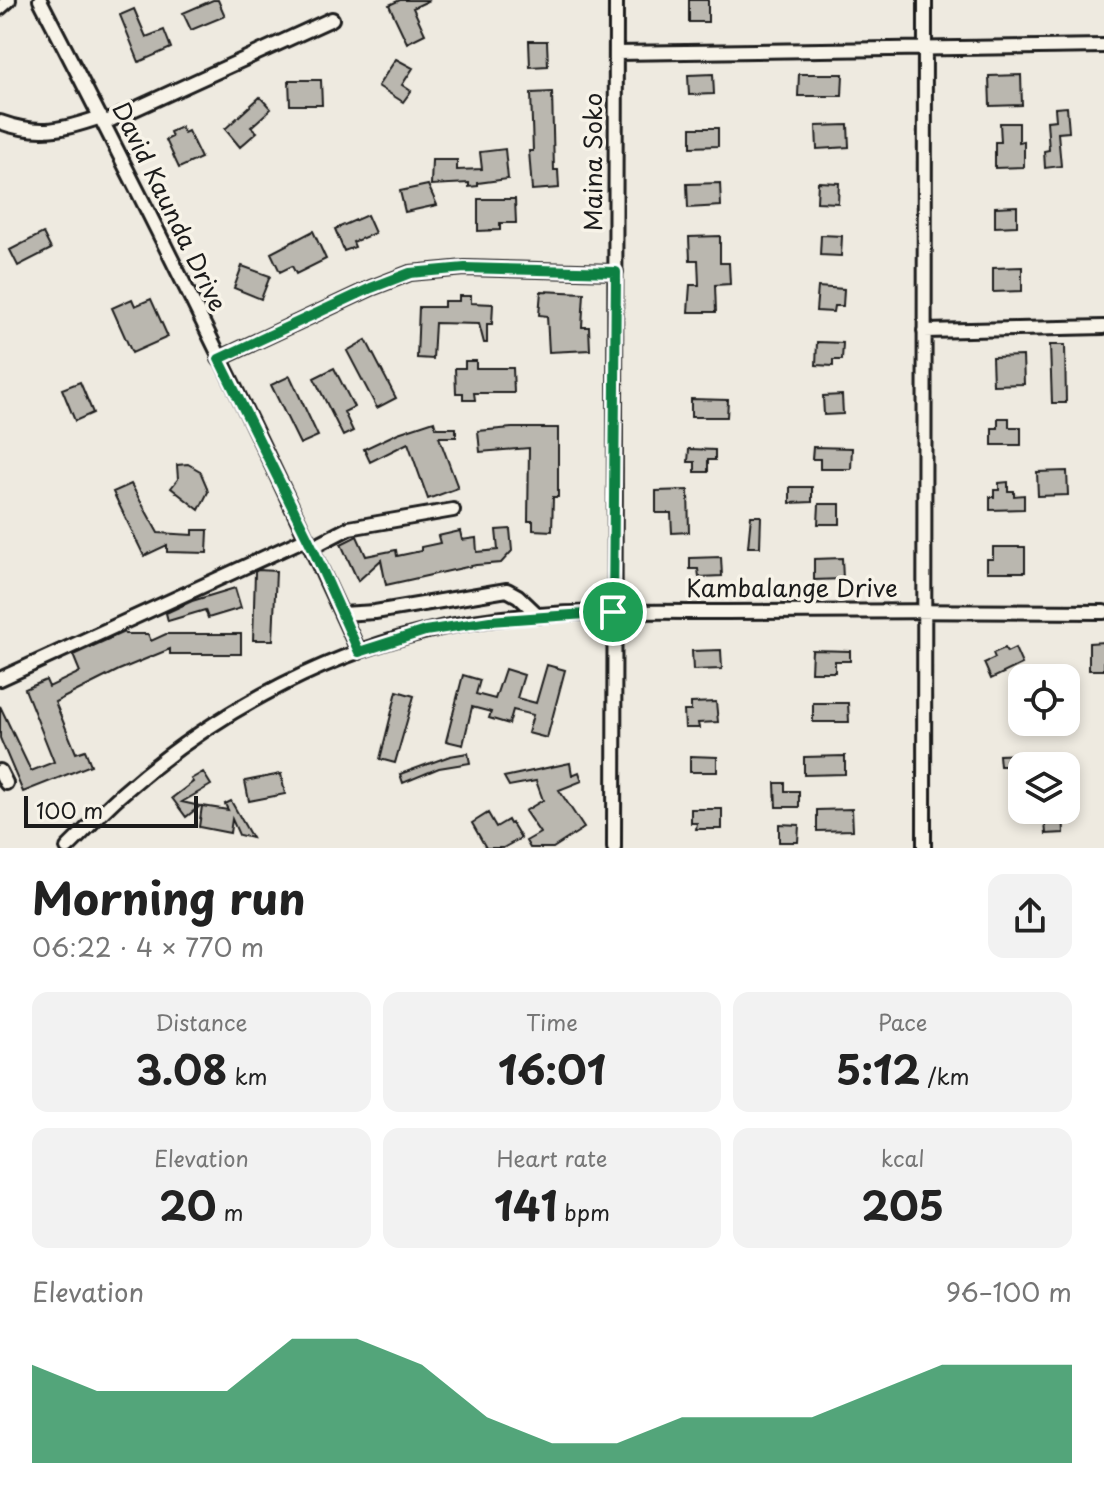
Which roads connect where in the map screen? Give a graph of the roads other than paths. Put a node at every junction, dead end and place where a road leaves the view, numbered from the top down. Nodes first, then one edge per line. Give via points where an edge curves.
1 (9, 0) edge
2 (40, 0) edge
3 (616, 0) edge
4 (925, 0) edge
5 (0, 8) edge
6 (332, 19) dead end
7 (1104, 46) edge
8 (926, 47) junction
9 (616, 53) junction
10 (102, 120) junction
11 (0, 122) edge
12 (616, 272) junction
13 (1104, 327) edge
14 (924, 331) junction
15 (219, 359) junction
16 (453, 510) dead end
17 (309, 542) junction
18 (926, 611) junction
19 (613, 612) junction
20 (1104, 612) edge
21 (342, 614) junction
22 (539, 616) junction
23 (359, 652) junction
24 (0, 679) edge
25 (0, 771) edge
26 (6, 783) dead end
27 (67, 848) edge
28 (614, 848) edge
29 (924, 848) edge

1 - 5 street
2 - 10 street, David Kaunda Drive
3 - 9 street, Maina Soko
4 - 8 street
6 - 10 street
7 - 8 street
8 - 9 street
8 - 14 street
9 - 12 street, Maina Soko
10 - 11 street via 38,131
10 - 15 street, David Kaunda Drive
12 - 15 street via 465,268 410,273
12 - 19 street, Maina Soko
13 - 14 street
14 - 18 street
15 - 17 street, David Kaunda Drive
16 - 17 street via 349,528
17 - 21 street, David Kaunda Drive
17 - 24 street
18 - 19 street, Kambalange Drive
18 - 20 street, Kambalange Drive
18 - 29 street
19 - 22 street, Kambalange Drive
19 - 28 street, Maina Soko
21 - 22 street via 507,590
21 - 23 street, David Kaunda Drive
22 - 23 street, Kambalange Drive via 425,631
23 - 27 street, Kambalange Drive via 270,691 209,726 122,794
25 - 26 street

